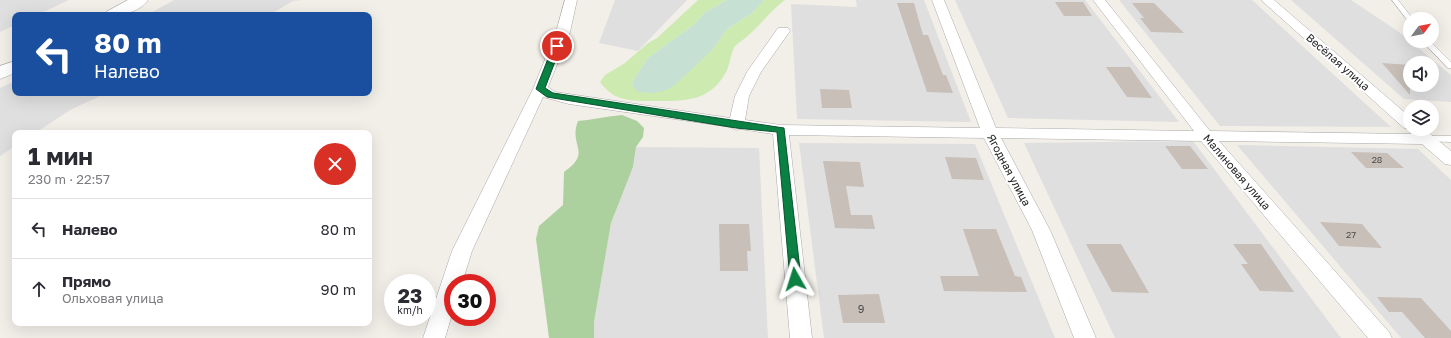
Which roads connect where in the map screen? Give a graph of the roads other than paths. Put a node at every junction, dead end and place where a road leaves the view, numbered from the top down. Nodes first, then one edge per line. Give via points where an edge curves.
1 (140, 0) edge
2 (571, 0) edge
3 (938, 0) edge
4 (1100, 0) edge
5 (1267, 0) edge
6 (1395, 0) edge
7 (118, 12) edge
8 (1404, 12) edge
9 (783, 31) dead end
10 (1433, 48) edge
11 (1451, 66) edge
12 (12, 68) edge
13 (0, 74) edge
14 (540, 89) junction
15 (1403, 119) edge
16 (736, 125) junction
17 (781, 130) junction
18 (990, 133) junction
19 (1403, 134) edge
20 (1205, 135) junction
21 (1423, 136) edge
22 (1433, 136) edge
23 (1451, 139) edge
24 (1451, 160) edge
25 (434, 338) edge
26 (801, 338) edge
27 (1085, 338) edge
28 (1381, 338) edge

1 - 7 street
2 - 14 street via 563,32
3 - 18 street, Ягодная улица
4 - 20 street, Малиновая улица
5 - 15 street, Весёлая улица
6 - 8 lane
9 - 16 street via 754,72 742,96
10 - 11 lane
12 - 13 street
14 - 16 street via 550,95 569,99
14 - 25 street via 462,251
16 - 17 street
17 - 18 street
17 - 26 street
18 - 20 street
18 - 27 street, Ягодная улица via 1041,230
19 - 20 street
20 - 28 street, Малиновая улица
21 - 24 street
22 - 23 lane

